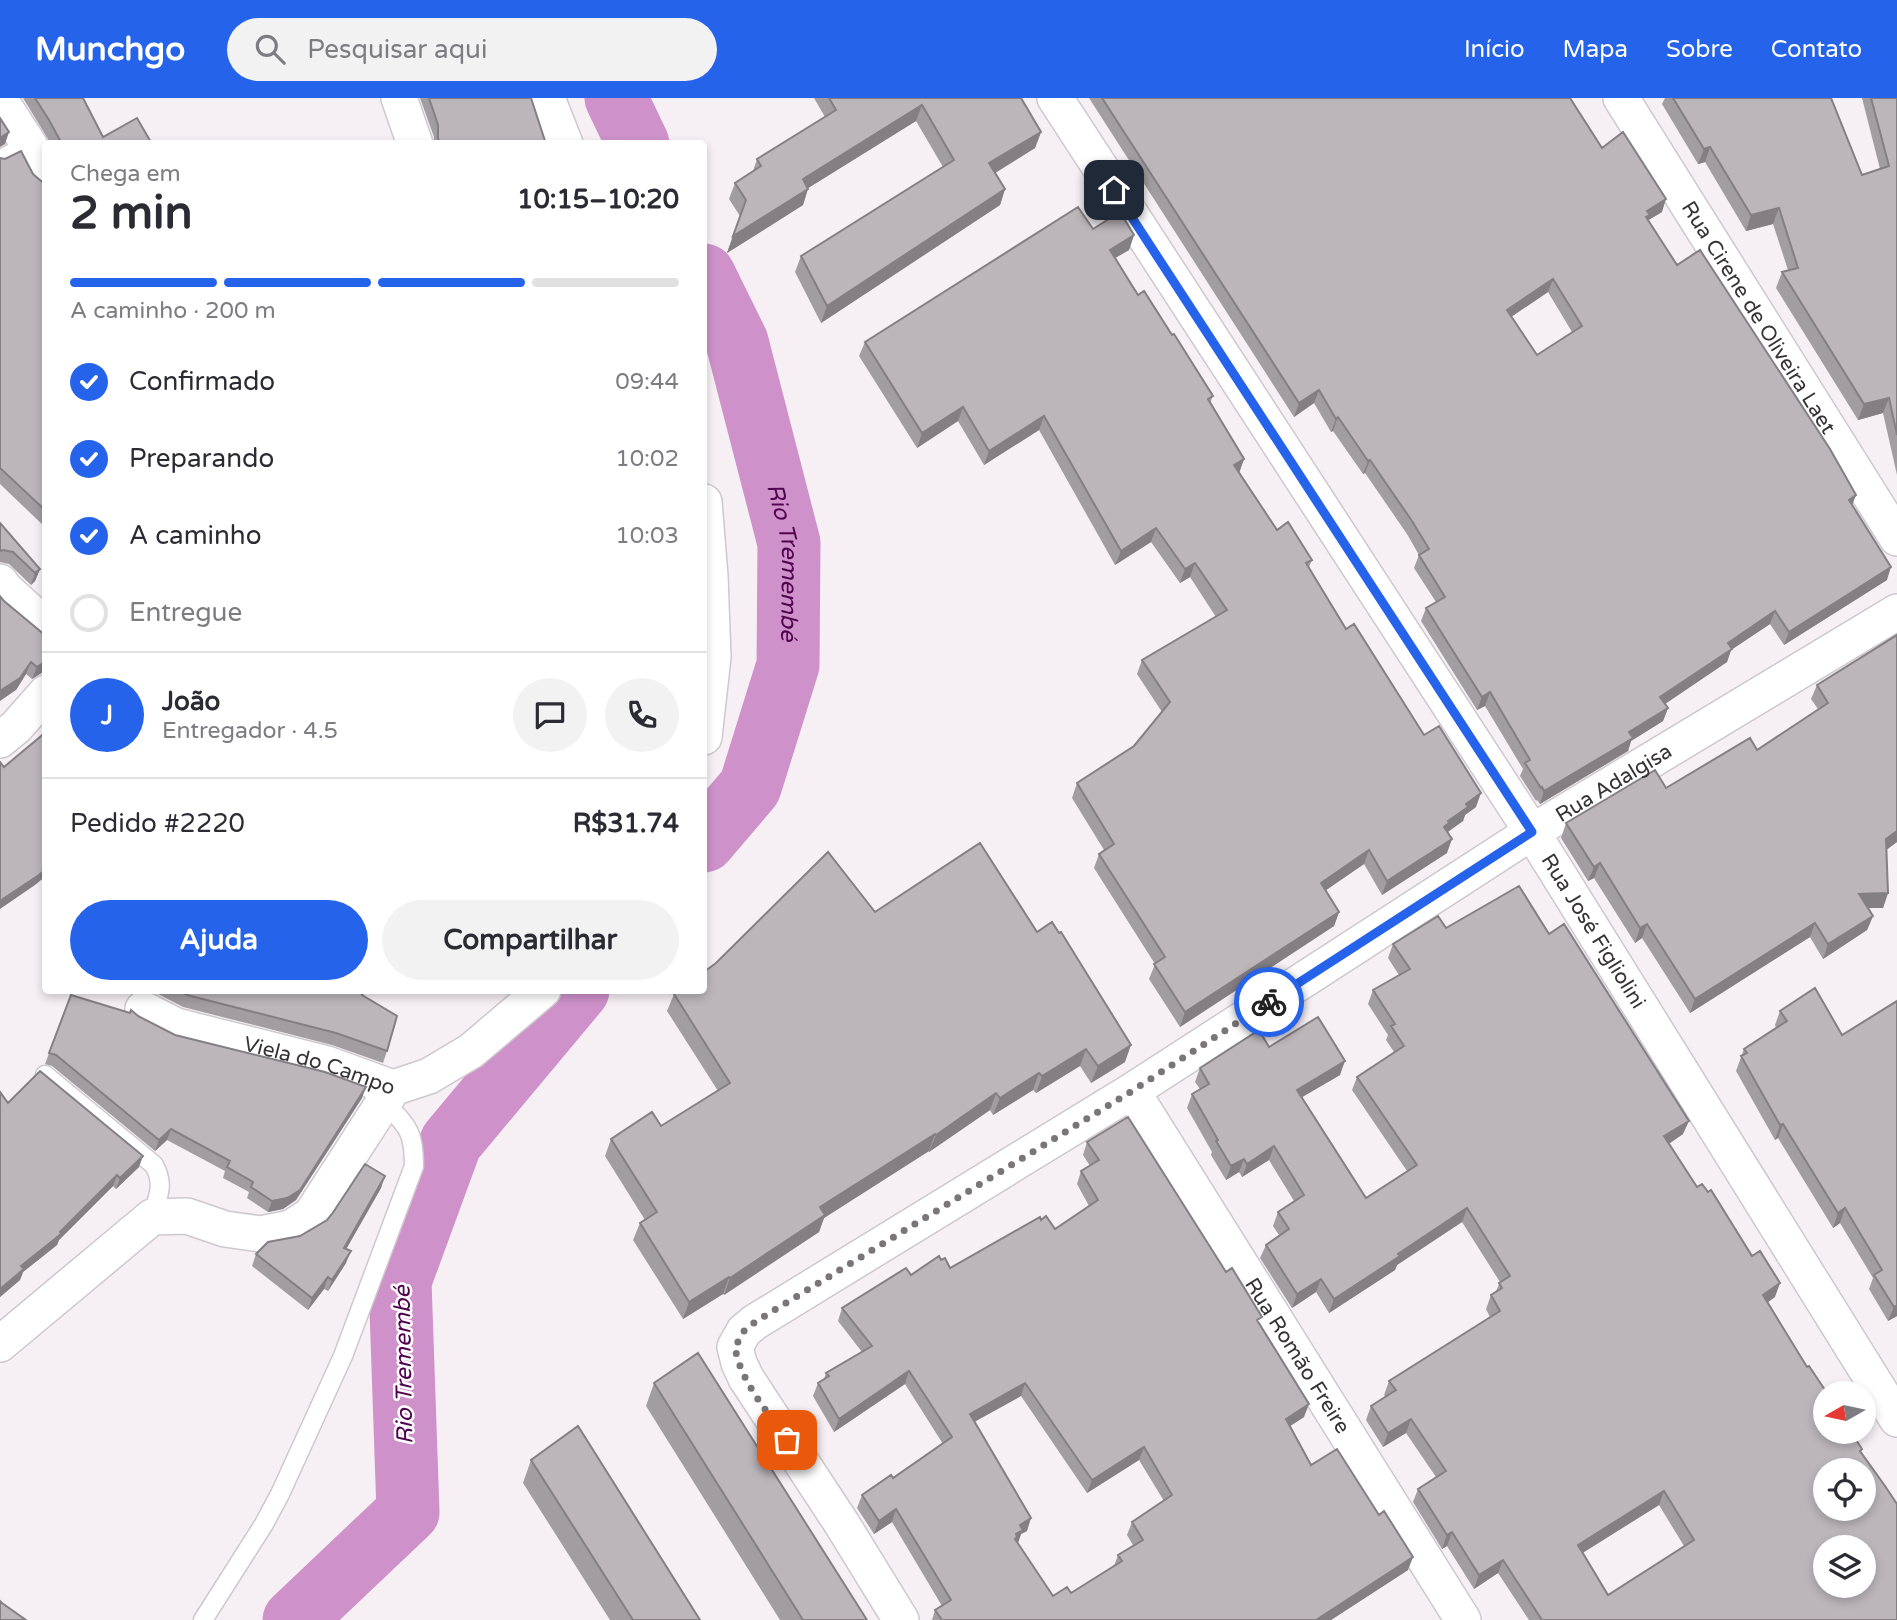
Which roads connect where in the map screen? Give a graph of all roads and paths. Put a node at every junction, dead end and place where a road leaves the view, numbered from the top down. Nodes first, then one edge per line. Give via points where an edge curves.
1 (399, 98) edge
2 (547, 98) edge
3 (1055, 98) edge
4 (1621, 98) edge
5 (0, 100) edge
6 (414, 140) edge
7 (563, 140) edge
8 (14, 151) edge
9 (42, 173) edge
10 (1897, 538) edge
11 (707, 539) edge
12 (0, 582) edge
13 (1897, 612) edge
14 (42, 622) edge
15 (42, 698) edge
16 (707, 710) edge
17 (0, 740) edge
18 (1532, 832) junction
19 (538, 994) edge
20 (144, 1009) dead end
21 (45, 1075) edge
22 (1132, 1091) junction
23 (388, 1095) junction
24 (152, 1217) junction
25 (0, 1344) edge
26 (1897, 1419) edge
27 (203, 1620) edge
28 (901, 1620) edge
29 (1463, 1620) edge

1 - 6 street
2 - 7 street
3 - 18 street, Rua José Figliolini
4 - 10 street, Rua Cirene de Oliveira Laet
5 - 8 street
8 - 9 street
11 - 16 street via 713,657
12 - 14 street
13 - 18 street, Rua Adalgisa
15 - 17 street
18 - 22 street, Rua Adalgisa
18 - 26 street, Rua José Figliolini
19 - 23 street via 471,1051
20 - 23 street, Viela do Campo via 176,1027 327,1064
21 - 24 lane via 155,1165 160,1188
22 - 28 street, Rua Adalgisa via 755,1322 735,1347 746,1378
22 - 29 street, Rua Romão Freire
23 - 24 street, Viela do Campo via 311,1215 291,1228 261,1234 225,1229 187,1216
23 - 27 lane via 411,1134 414,1166 343,1356 286,1482
24 - 25 street

